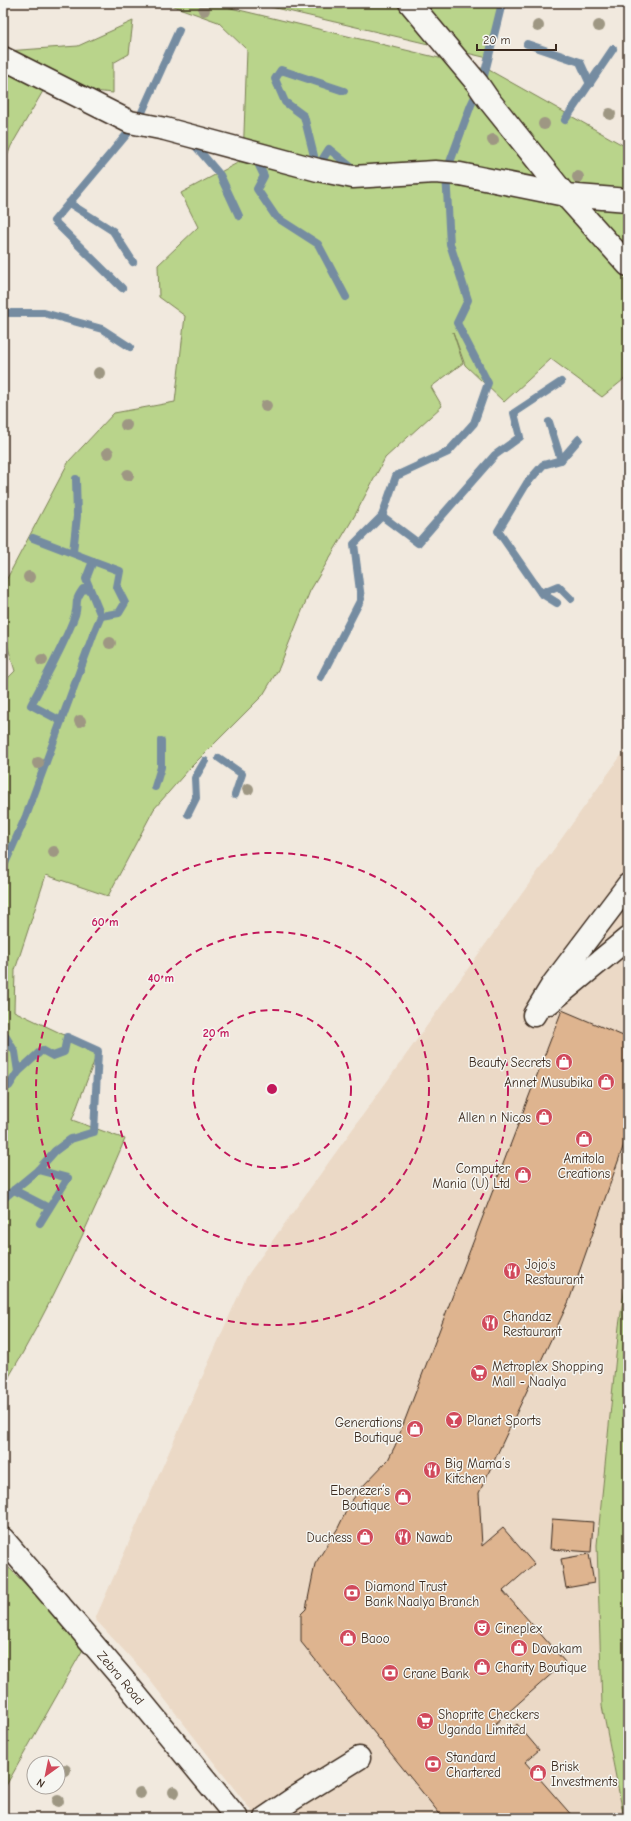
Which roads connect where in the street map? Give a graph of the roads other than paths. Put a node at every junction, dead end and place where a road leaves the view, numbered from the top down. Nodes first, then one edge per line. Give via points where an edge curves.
1 (410, 3) edge
2 (3, 58) edge
3 (565, 194) junction
4 (628, 200) edge
5 (628, 265) edge
6 (628, 885) edge
7 (628, 938) edge
8 (3, 1539) edge
9 (359, 1758) dead end
10 (237, 1818) edge
11 (265, 1818) edge

1 - 3 street
2 - 3 street via 134,123 254,153 360,177 435,172 460,174
3 - 4 street
3 - 5 street
6 - 7 street via 553,984 530,1019
8 - 10 street, Zebra Road
9 - 11 street

